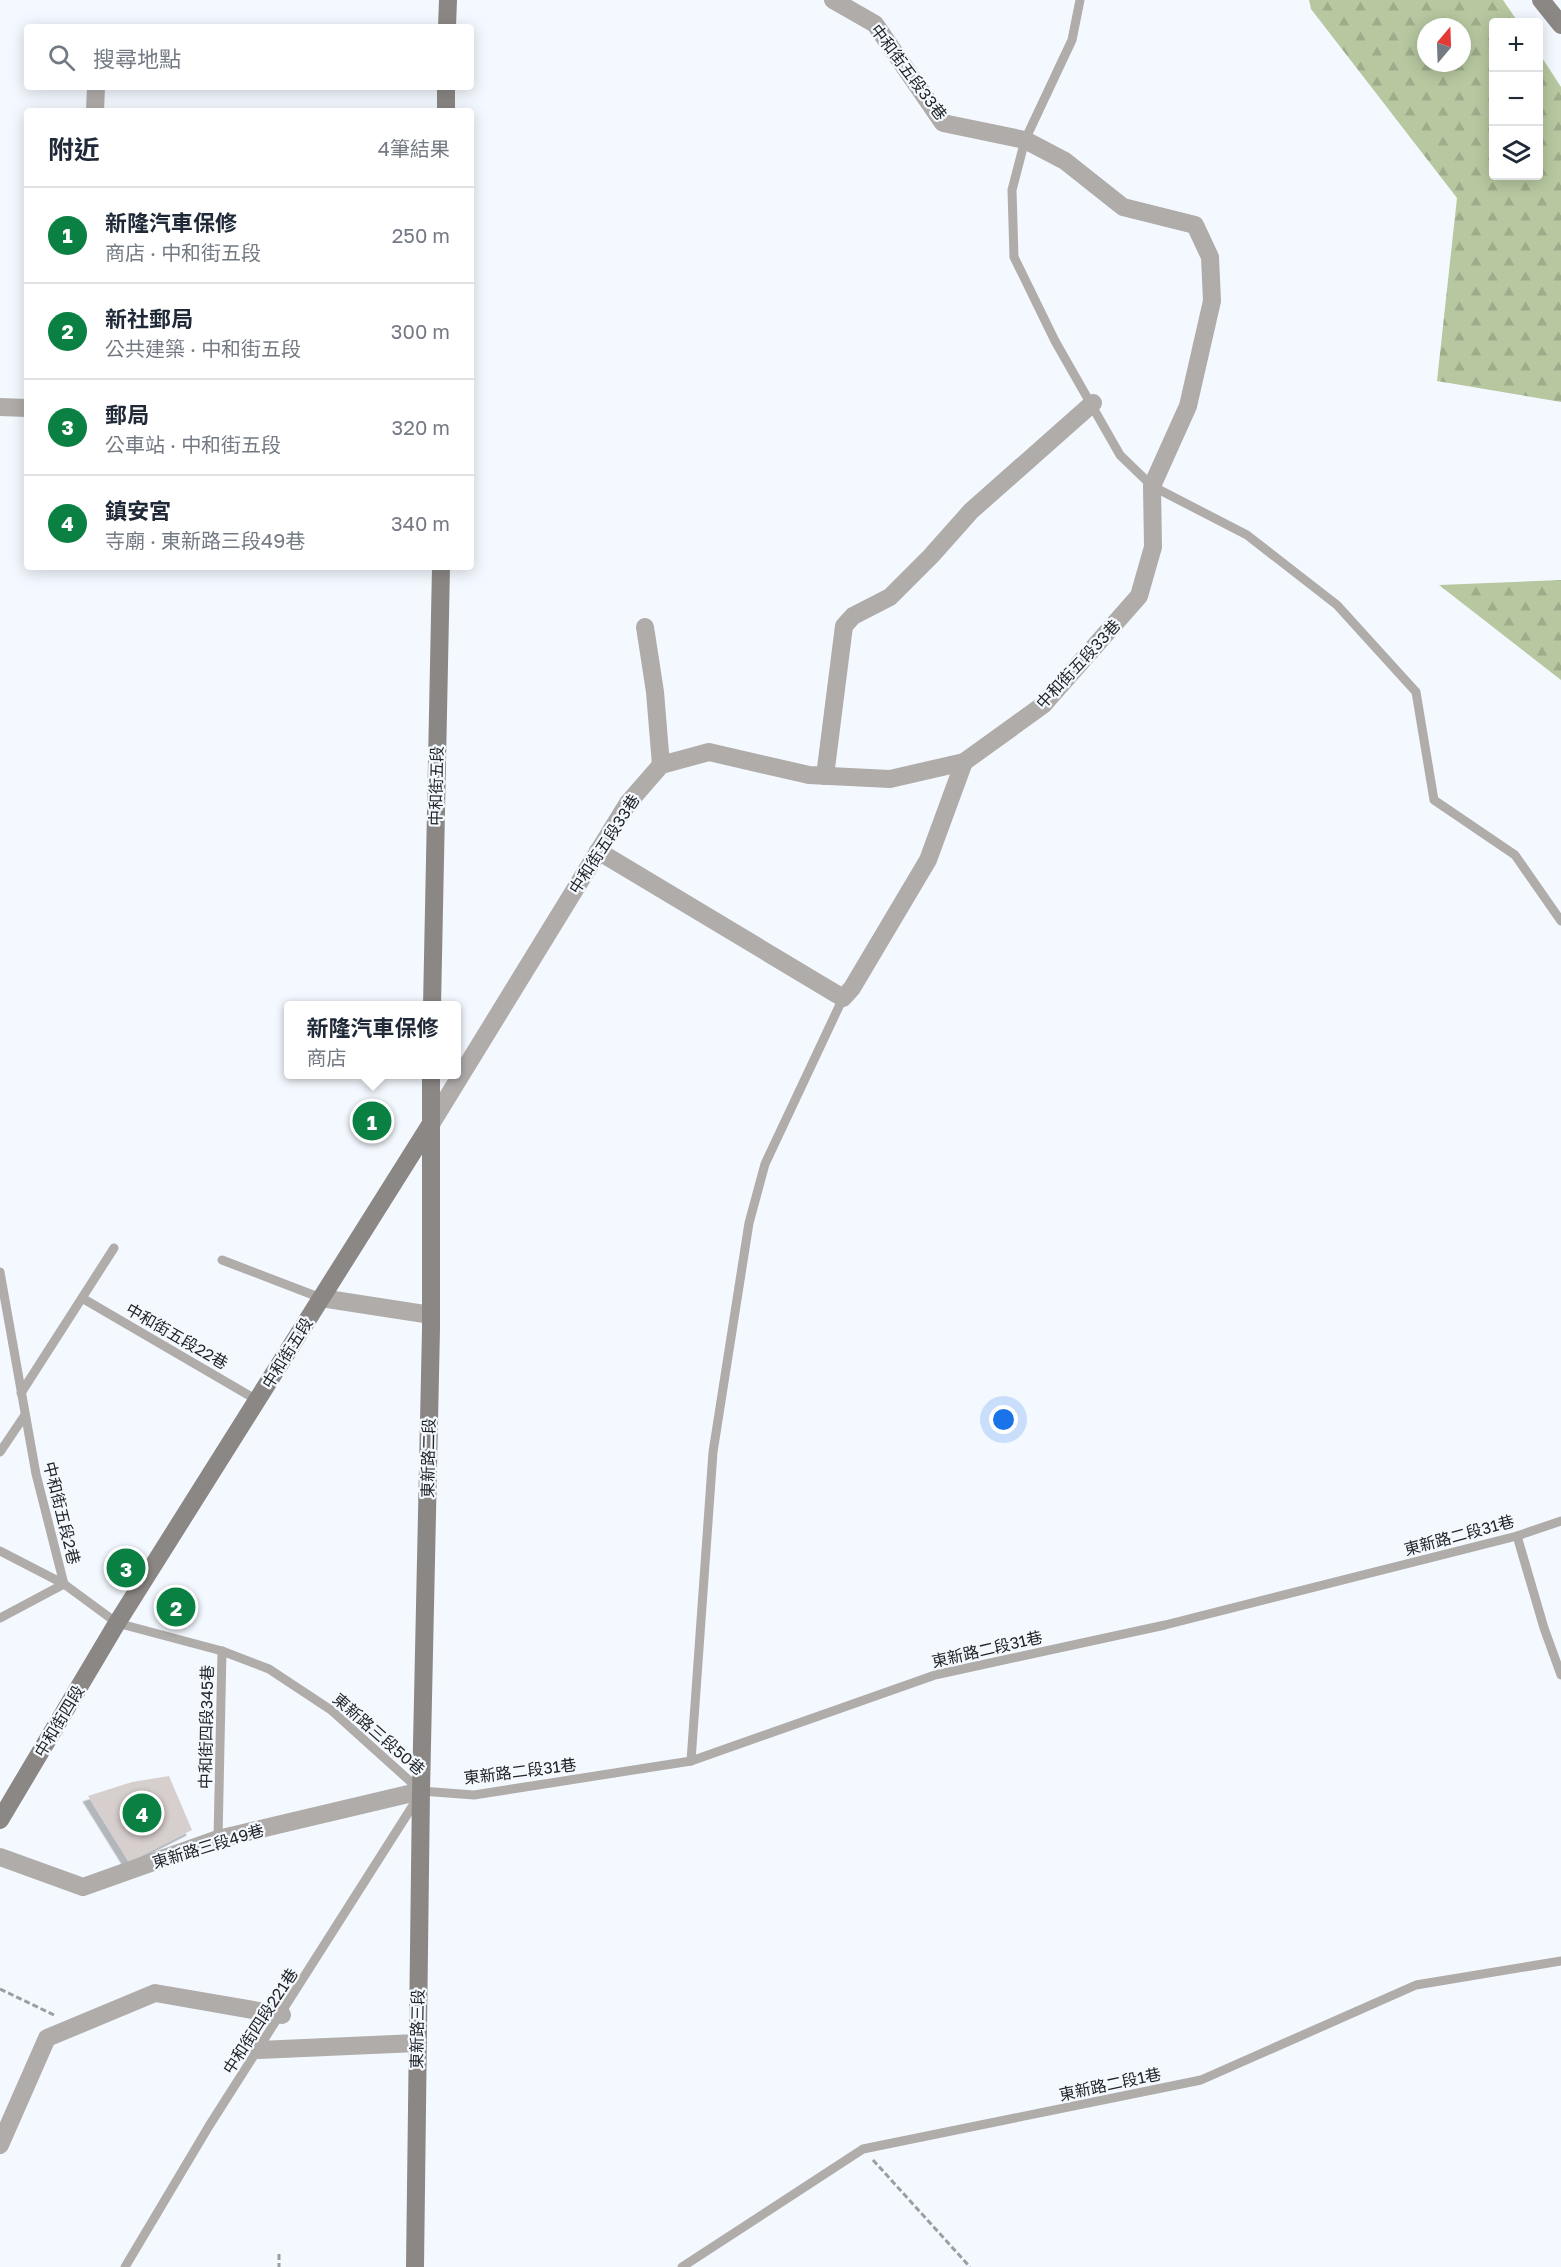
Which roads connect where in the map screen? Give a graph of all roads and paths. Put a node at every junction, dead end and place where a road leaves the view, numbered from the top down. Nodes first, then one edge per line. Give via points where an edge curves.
1 (448, 0) edge
2 (833, 0) edge
3 (1080, 0) edge
4 (1540, 0) edge
5 (447, 24) edge
6 (1561, 25) edge
7 (96, 90) edge
8 (446, 90) edge
9 (95, 108) edge
10 (446, 108) edge
11 (1025, 140) junction
12 (1093, 403) junction
13 (0, 407) edge
14 (24, 408) edge
15 (1152, 486) junction
16 (441, 570) edge
17 (645, 627) dead end
18 (964, 762) junction
19 (661, 765) junction
20 (825, 776) junction
21 (598, 851) junction
22 (1561, 921) edge
23 (843, 998) junction
24 (432, 1001) edge
25 (461, 1074) edge
26 (431, 1079) edge
27 (458, 1079) edge
28 (430, 1124) junction
29 (114, 1248) dead end
30 (222, 1260) dead end
31 (0, 1272) edge
32 (82, 1298) junction
33 (321, 1298) junction
34 (431, 1315) junction
35 (21, 1393) junction
36 (257, 1400) junction
37 (25, 1415) junction
38 (0, 1452) edge
39 (1561, 1521) edge
40 (1517, 1536) junction
41 (0, 1551) edge
42 (64, 1584) junction
43 (0, 1618) edge
44 (117, 1623) junction
45 (222, 1651) junction
46 (1561, 1675) edge
47 (692, 1761) junction
48 (421, 1791) junction
49 (0, 1820) edge
50 (218, 1839) junction
51 (0, 1857) edge
52 (1561, 1961) edge
53 (0, 1989) edge
54 (282, 2015) junction
55 (78, 2026) junction
56 (417, 2043) junction
57 (259, 2050) junction
58 (0, 2145) edge
59 (863, 2149) junction
60 (279, 2254) dead end
61 (125, 2267) edge
62 (279, 2267) edge
63 (415, 2267) edge
64 (682, 2267) edge
65 (970, 2267) edge

1 - 5 main road
2 - 11 street, 中和街五段33巷 via 875,24 943,123
3 - 11 lane via 1072,40
4 - 6 main road
7 - 9 street
8 - 10 main road
11 - 12 lane via 1012,190 1014,257 1056,341
11 - 15 street, 中和街五段33巷 via 1065,161 1123,207 1195,225 1210,257 1212,301 1188,406
12 - 15 lane via 1120,455
12 - 20 street via 971,511 890,597 853,616 844,626
13 - 14 street
15 - 18 street, 中和街五段33巷 via 1153,547 1139,596 1043,705
15 - 22 lane via 1247,535 1337,605 1416,692 1434,800 1515,855
16 - 24 main road, 中和街五段
17 - 19 street
18 - 20 street, 中和街五段33巷 via 890,779
18 - 23 street via 927,860
19 - 20 street, 中和街五段33巷 via 709,752
19 - 21 street, 中和街五段33巷 via 627,803
21 - 23 street
21 - 25 street, 中和街五段33巷
23 - 47 lane via 765,1164 749,1223 712,1452
26 - 28 main road
27 - 28 street, 中和街五段33巷
28 - 33 main road, 中和街五段
28 - 34 main road, 東新路二段
29 - 32 lane
30 - 33 lane
31 - 35 lane, 中和街五段2巷
32 - 35 lane
32 - 36 lane, 中和街五段22巷
33 - 34 street
33 - 36 main road, 中和街五段
34 - 48 main road, 東新路二段
35 - 37 lane, 中和街五段2巷
36 - 44 main road, 中和街五段
37 - 38 lane
37 - 42 lane, 中和街五段2巷
39 - 40 lane, 東新路二段31巷
40 - 46 lane
40 - 47 lane, 東新路二段31巷 via 1165,1625 935,1675
41 - 42 lane, 中和街五段2巷
42 - 43 lane
42 - 44 lane
44 - 45 lane, 中和街四段345巷
44 - 49 main road, 中和街四段
45 - 48 lane, 東新路三段50巷 via 269,1669 331,1710
45 - 50 lane, 中和街四段345巷
47 - 48 lane, 東新路二段31巷 via 474,1795
48 - 50 street, 東新路三段49巷
48 - 54 lane, 中和街四段221巷
48 - 56 main road, 東新路三段
50 - 51 street, 東新路三段49巷 via 82,1887
52 - 59 lane, 東新路二段1巷 via 1416,1985 1201,2080
53 - 55 path
54 - 55 street via 155,1993
54 - 57 lane, 中和街四段221巷
55 - 58 street via 48,2038
56 - 57 street
56 - 63 main road, 東新路三段
57 - 61 lane, 中和街四段221巷
59 - 64 lane, 東新路二段1巷
59 - 65 path
60 - 62 path

